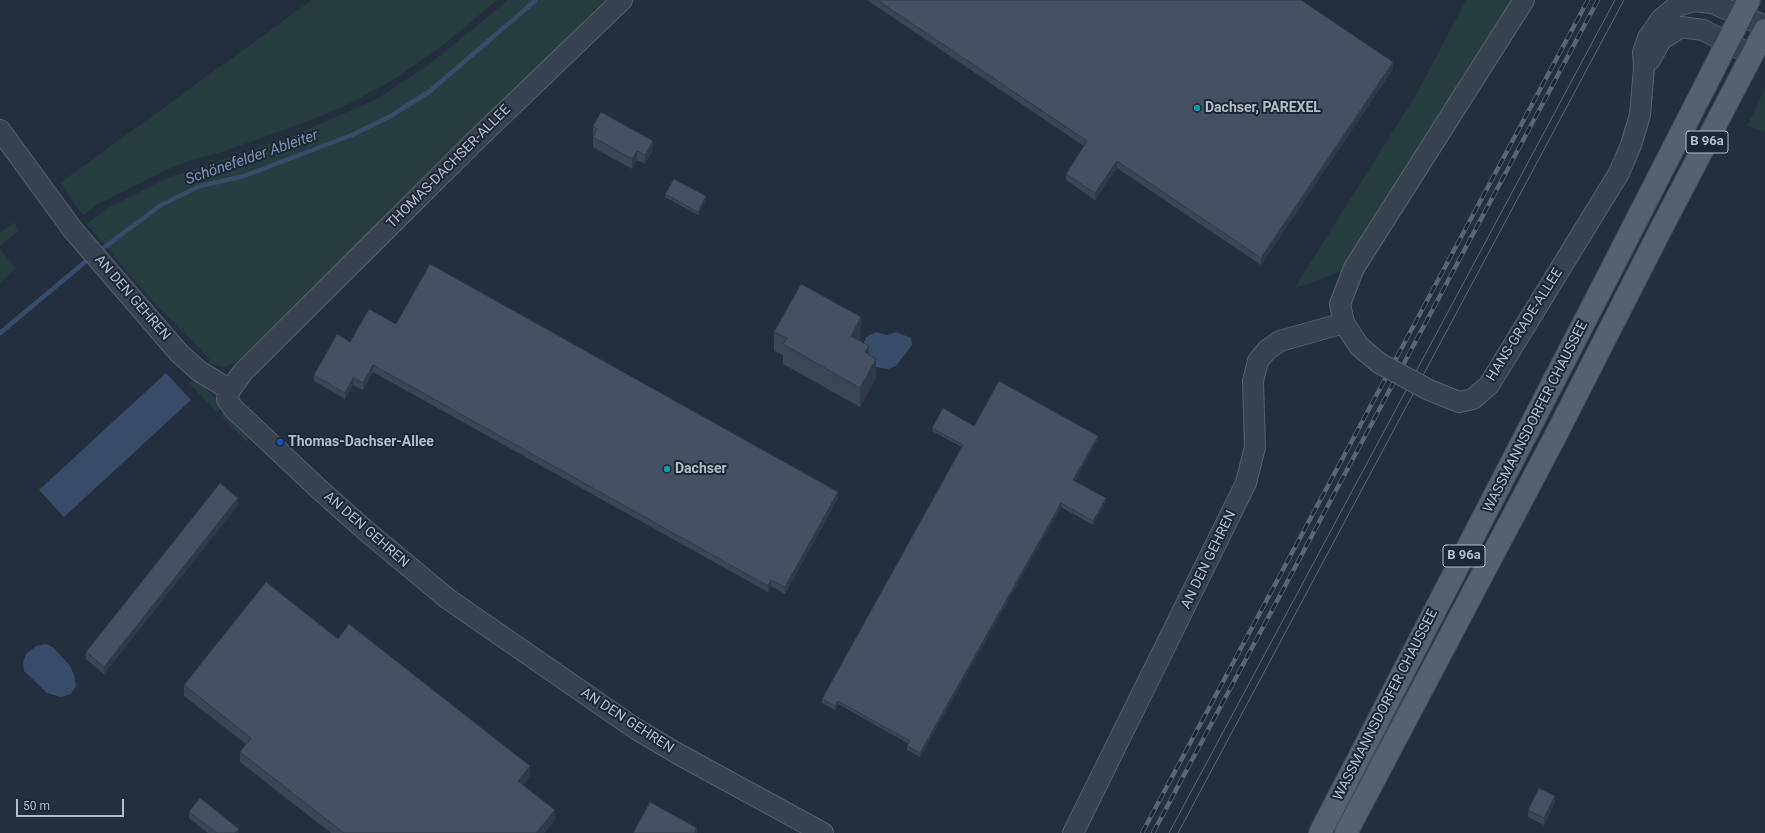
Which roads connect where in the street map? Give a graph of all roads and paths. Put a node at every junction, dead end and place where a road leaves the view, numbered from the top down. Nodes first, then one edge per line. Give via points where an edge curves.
1 (622, 0) edge
2 (1524, 0) edge
3 (1745, 8) edge
4 (1765, 26) edge
5 (1765, 30) edge
6 (1727, 43) junction
7 (1752, 55) junction
8 (1644, 68) junction
9 (0, 130) edge
10 (1344, 324) junction
11 (230, 390) junction
12 (823, 833) edge
13 (1073, 833) edge
14 (1320, 833) edge
15 (1346, 833) edge

1 - 11 street, THOMAS-DACHSER-ALLEE via 474,142 243,372
2 - 10 street, HANS-GRADE-ALLEE via 1354,268 1340,304
3 - 4 street, HANS-GRADE-ALLEE
3 - 6 main road, WASSMANNSDORFER CHAUSSEE / B 96a
3 - 8 street, HANS-GRADE-ALLEE via 1695,2 1677,6 1661,19 1648,38 1643,52
5 - 7 main road, WASSMANNSDORFER CHAUSSEE / B 96a
6 - 7 street, HANS-GRADE-ALLEE
6 - 8 street, HANS-GRADE-ALLEE via 1703,30 1680,27 1662,40
6 - 14 main road, WASSMANNSDORFER CHAUSSEE / B 96a
7 - 15 main road, WASSMANNSDORFER CHAUSSEE / B 96a via 1557,433
8 - 10 street, HANS-GRADE-ALLEE, bridge via 1640,115 1619,172 1489,385 1473,399 1459,402 1429,390 1379,362 1359,346
9 - 11 street, AN DEN GEHREN via 79,237 179,353 199,371
10 - 13 street, AN DEN GEHREN via 1280,341 1267,350 1258,361 1253,380 1255,447 1246,483
11 - 12 street, AN DEN GEHREN via 227,399 234,409 365,530 448,600 636,729

